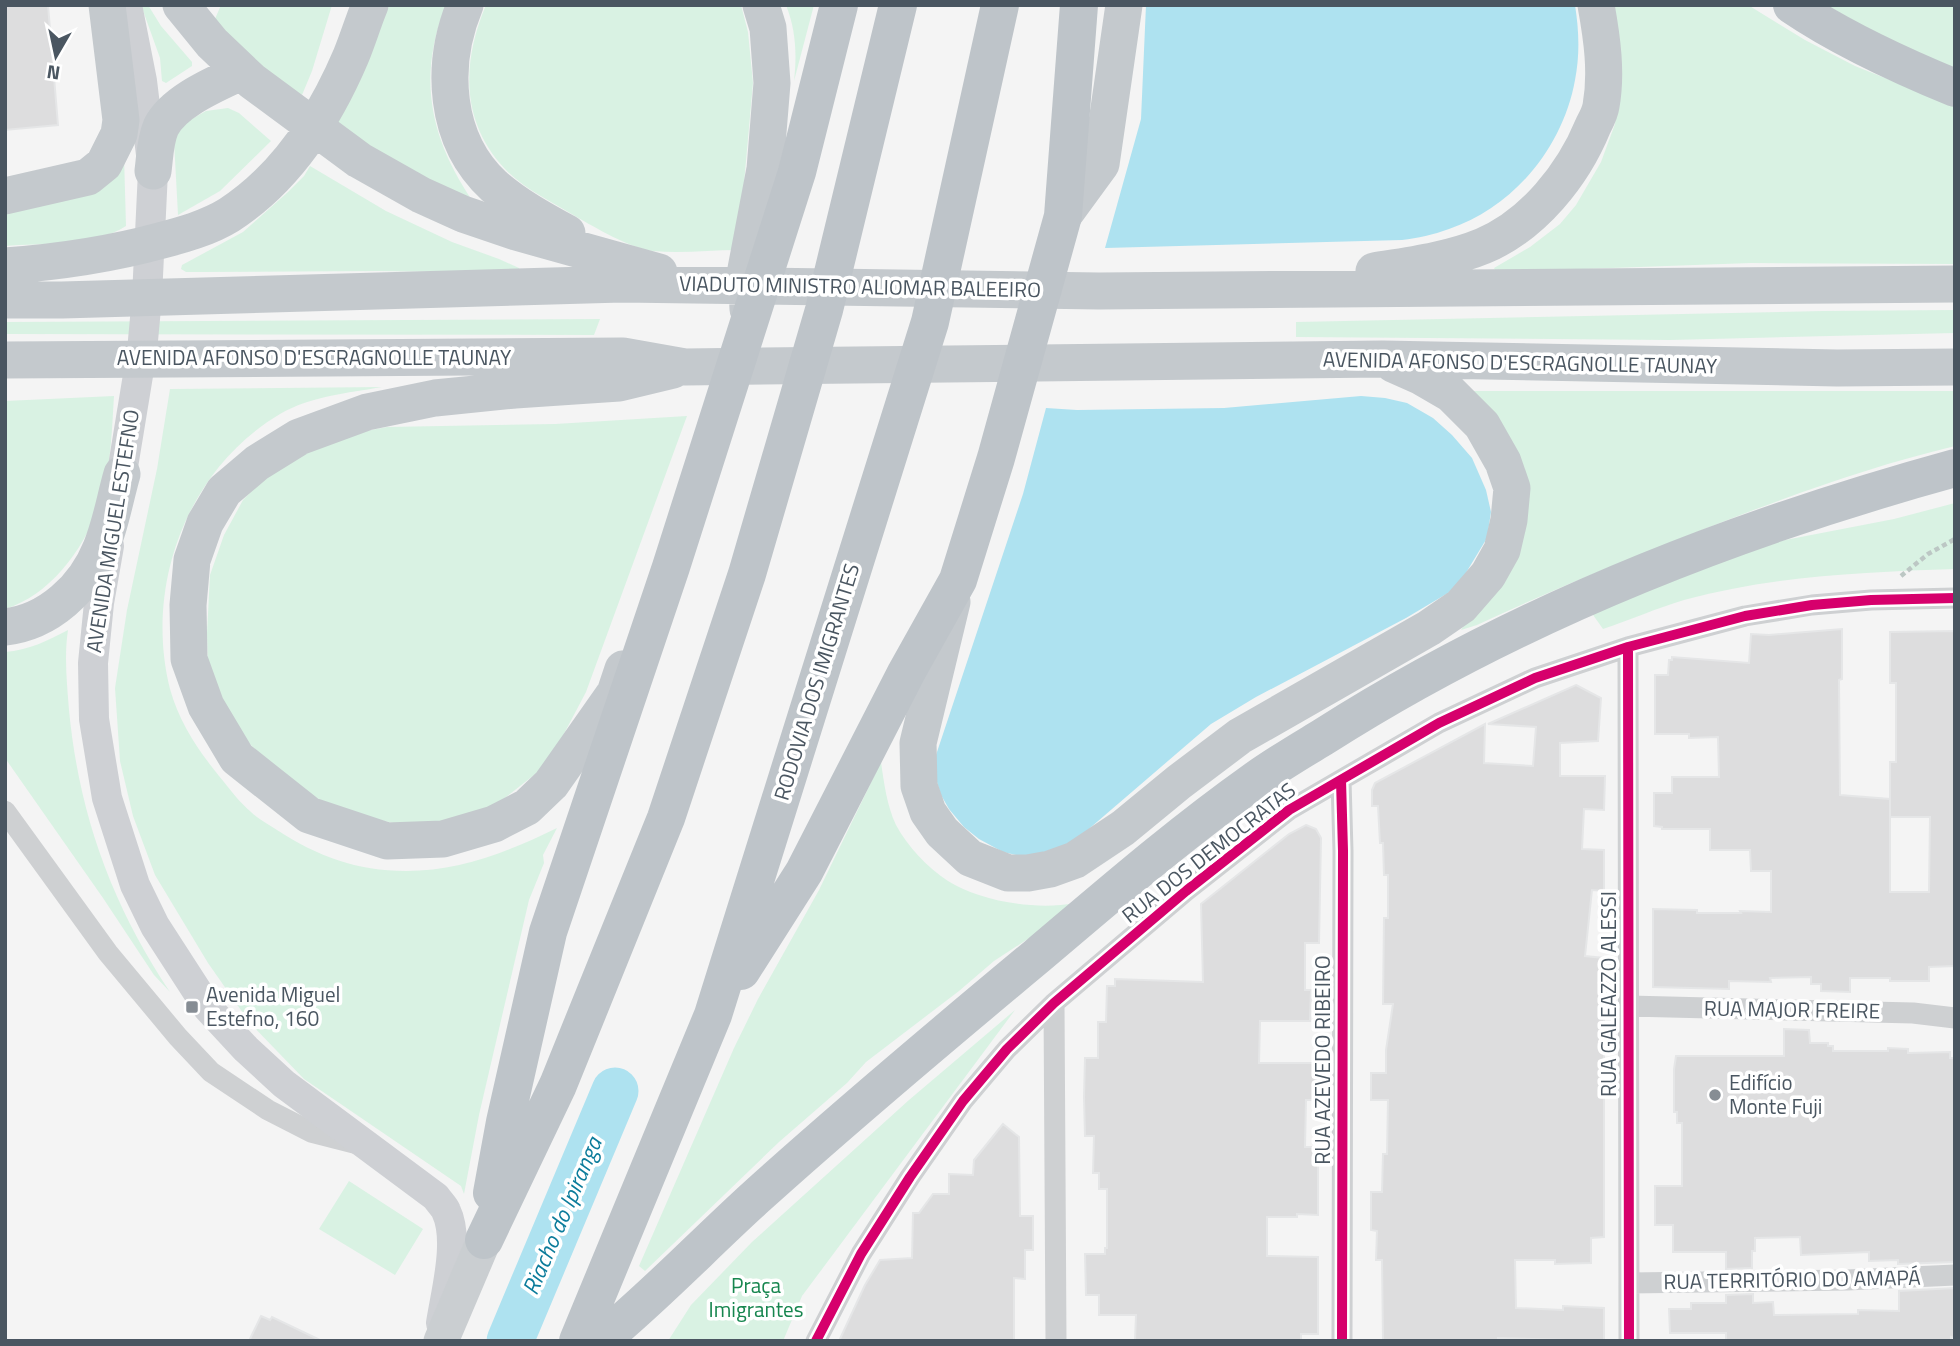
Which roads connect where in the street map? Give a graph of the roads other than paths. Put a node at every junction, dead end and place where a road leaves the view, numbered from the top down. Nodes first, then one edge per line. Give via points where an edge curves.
1 (107, 5) edge
2 (127, 5) edge
3 (181, 5) edge
4 (370, 5) edge
5 (464, 5) edge
6 (761, 5) edge
7 (839, 5) edge
8 (898, 5) edge
9 (1000, 5) edge
10 (1079, 5) edge
11 (1124, 5) edge
12 (1596, 5) edge
13 (1792, 5) edge
14 (247, 76) junction
15 (1955, 88) edge
16 (152, 182) junction
17 (5, 196) edge
18 (1063, 216) junction
19 (5, 266) edge
20 (630, 271) junction
21 (1955, 285) edge
22 (1252, 290) junction
23 (5, 300) edge
24 (748, 323) junction
25 (1383, 359) junction
26 (5, 360) edge
27 (47, 360) junction
28 (1955, 367) edge
29 (621, 370) junction
30 (5, 373) edge
31 (124, 461) junction
32 (1955, 468) edge
33 (671, 567) junction
34 (958, 580) junction
35 (1955, 598) edge
36 (5, 627) edge
37 (1628, 648) junction
38 (1341, 780) junction
39 (5, 812) edge
40 (1055, 1003) junction
41 (1629, 1006) junction
42 (713, 1015) junction
43 (1955, 1018) edge
44 (367, 1147) junction
45 (484, 1240) junction
46 (1955, 1275) edge
47 (1629, 1283) junction
48 (440, 1341) edge
49 (578, 1341) edge
50 (600, 1341) edge
51 (816, 1341) edge
52 (1056, 1341) edge
53 (1342, 1341) edge
54 (1629, 1341) edge

1 - 17 highway via 121,120 115,145 104,164 88,177
2 - 16 main road, AVENIDA MIGUEL ESTEFNO via 142,81
3 - 14 highway
4 - 19 highway via 320,117 290,160 228,216 187,234 140,246
5 - 20 highway via 453,39 449,94 457,129 474,162 516,204
6 - 24 highway via 768,28 772,83 765,169 746,269
7 - 24 highway via 797,172
8 - 45 highway via 824,310 747,574 666,818 558,1085
9 - 42 highway, RODOVIA DOS IMIGRANTES via 930,322
10 - 18 highway
11 - 18 highway via 1101,164
12 - 22 highway via 1604,66 1601,108 1568,172 1512,230 1446,258
13 - 15 highway via 1820,24
14 - 16 highway via 196,95 167,117 157,141
14 - 20 highway via 359,160 421,195 463,214
16 - 31 main road, AVENIDA MIGUEL ESTEFNO via 143,337
18 - 34 highway
20 - 22 highway, VIADUTO MINISTRO ALIOMAR BALEEIRO via 708,285
20 - 23 highway
21 - 22 highway
24 - 33 highway
25 - 28 highway, AVENIDA AFONSO D'ESCRAGNOLLE TAUNAY
25 - 29 highway, AVENIDA AFONSO D'ESCRAGNOLLE TAUNAY
25 - 34 highway via 1451,394 1482,425 1503,462 1512,488 1509,520 1502,550 1488,575 1461,606 1240,736 1075,860 1050,869 1008,873 970,858 928,812 919,786 918,743
26 - 27 highway, AVENIDA AFONSO D'ESCRAGNOLLE TAUNAY
27 - 29 highway, AVENIDA AFONSO D'ESCRAGNOLLE TAUNAY
27 - 30 highway
29 - 33 highway via 368,412 299,438 257,463 225,491 205,523 192,560 189,659 206,706 237,758 309,815 387,841 443,839 494,824 527,807 551,784 615,693 648,593
31 - 36 highway via 101,548 74,590 53,610
31 - 44 main road, AVENIDA MIGUEL ESTEFNO via 99,603 94,719 107,797 135,885 155,926 208,1008 284,1084
32 - 50 highway via 1866,493 1611,585 1491,641 1377,703 1255,780 926,1047
33 - 45 highway via 548,932
34 - 42 highway via 804,872
35 - 37 street, RUA DOS DEMOCRATAS via 1812,605 1745,616
37 - 38 street, RUA DOS DEMOCRATAS via 1535,678 1439,723
37 - 41 street, RUA GALEAZZO ALESSI
38 - 40 street, RUA DOS DEMOCRATAS via 1289,810 1240,847
38 - 53 street, RUA AZEVEDO RIBEIRO
39 - 44 street via 108,953 211,1072 311,1132
40 - 51 street, RUA DOS DEMOCRATAS via 1007,1049 963,1101 861,1254
40 - 52 street
41 - 43 street, RUA MAJOR FREIRE
41 - 47 street, RUA GALEAZZO ALESSI
42 - 49 highway, RODOVIA DOS IMIGRANTES
44 - 48 main road, AVENIDA MIGUEL ESTEFNO via 446,1209 452,1251
45 - 48 main road
46 - 47 street, RUA TERRITÓRIO DO AMAPÁ
47 - 54 street, RUA GALEAZZO ALESSI

